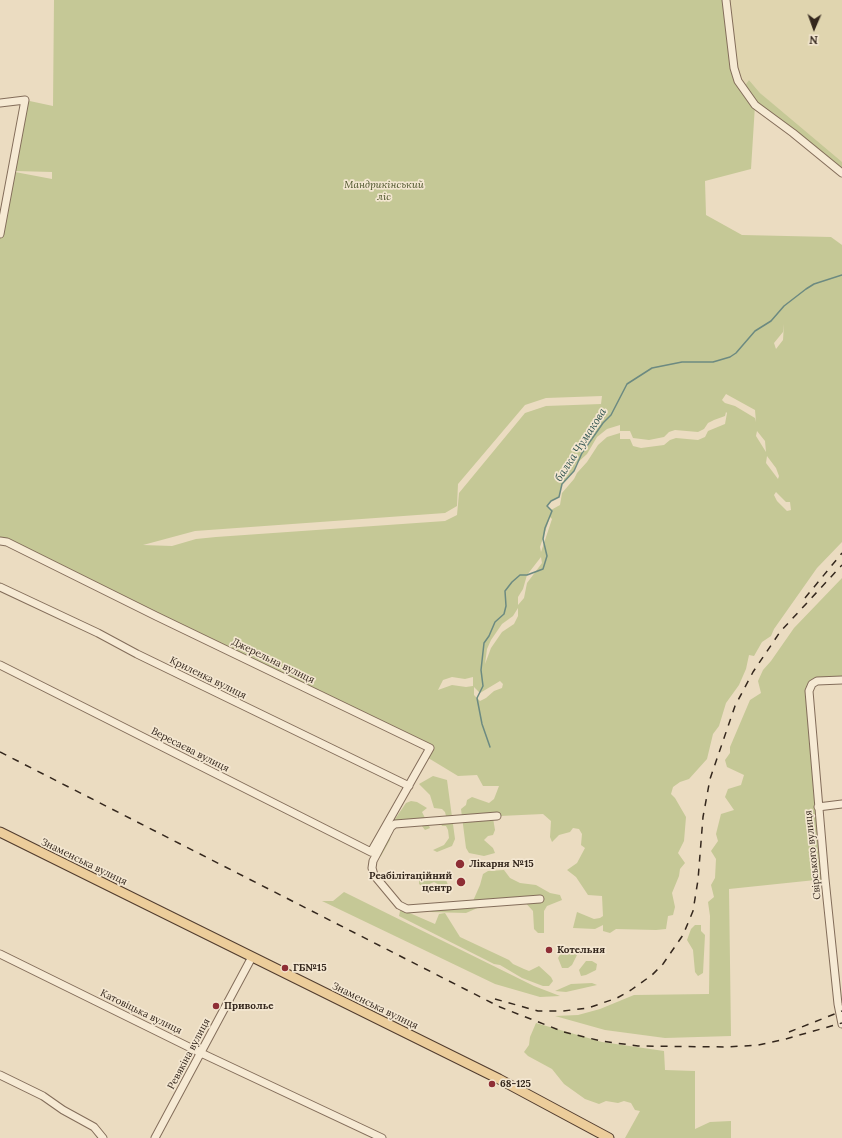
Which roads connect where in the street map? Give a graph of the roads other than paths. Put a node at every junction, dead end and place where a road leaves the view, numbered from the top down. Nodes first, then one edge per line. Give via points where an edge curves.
1 (726, 0) edge
2 (0, 103) edge
3 (842, 173) edge
4 (0, 234) edge
5 (0, 541) edge
6 (0, 587) edge
7 (0, 665) edge
8 (842, 680) edge
9 (408, 786) junction
10 (842, 804) edge
11 (818, 807) junction
12 (396, 810) junction
13 (498, 816) dead end
14 (396, 824) junction
15 (0, 832) edge
16 (371, 852) joint
17 (540, 899) dead end
18 (0, 954) edge
19 (252, 957) junction
20 (842, 1024) edge
21 (201, 1053) junction
22 (0, 1076) edge
23 (103, 1138) edge
24 (155, 1138) edge
25 (382, 1138) edge
26 (609, 1138) edge

1 - 3 street via 734,68 738,81 748,96 755,105
2 - 4 street via 25,100
5 - 9 street, Джерельна вулиця via 7,542 430,748
6 - 9 street, Криленка вулиця
7 - 16 street, Вересаєва вулиця
8 - 11 street, Свірського вулиця via 817,681 812,684 809,691
9 - 12 street, Джерельна вулиця
10 - 11 street
11 - 20 street, Свірського вулиця
12 - 14 street
12 - 16 street, Джерельна вулиця
13 - 14 street
14 - 17 street via 391,827 372,861 372,868 374,875 399,905 407,908
15 - 19 main road, Знаменська вулиця
18 - 21 street, Катовіцька вулиця
19 - 21 street, Ревякіна вулиця
19 - 26 main road, Знаменська вулиця via 499,1079
21 - 24 street, Ревякіна вулиця
21 - 25 street, Катовіцька вулиця
22 - 23 street via 43,1096 94,1127

